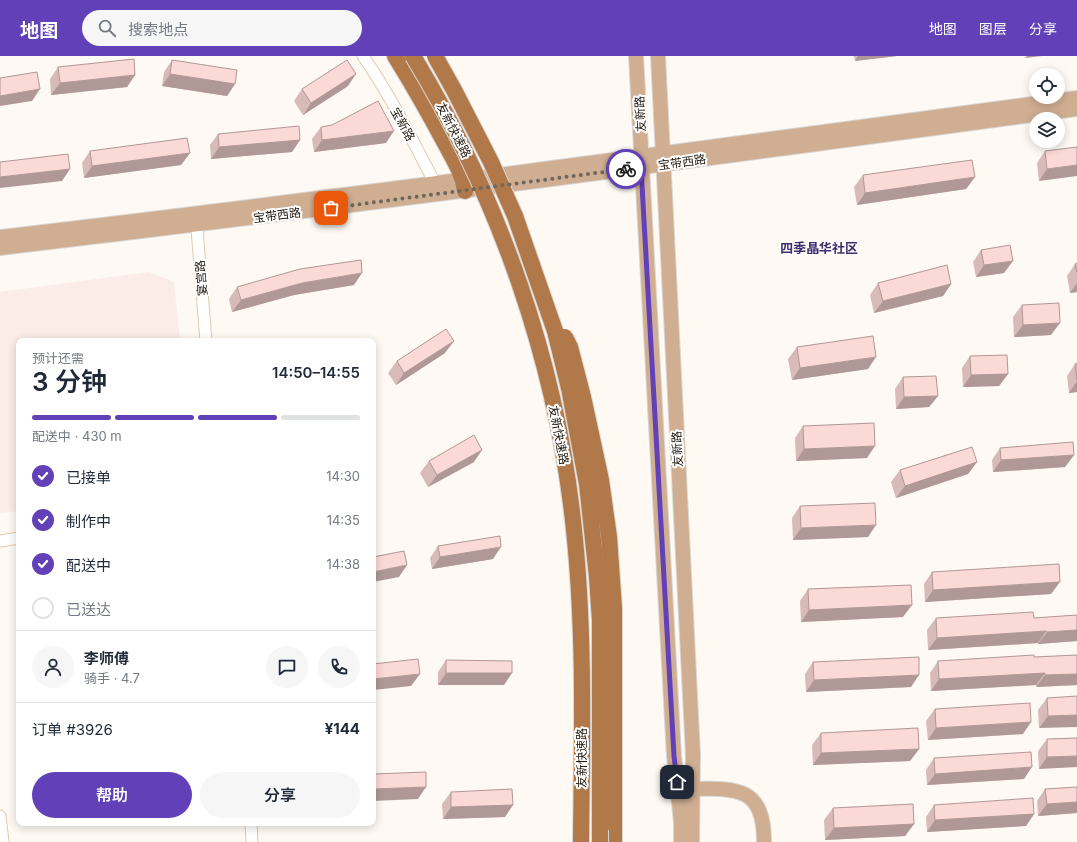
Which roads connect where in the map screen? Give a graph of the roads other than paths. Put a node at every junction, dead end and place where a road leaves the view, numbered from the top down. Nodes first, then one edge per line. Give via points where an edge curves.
1 (363, 56) edge
2 (396, 56) edge
3 (413, 56) edge
4 (435, 56) edge
5 (636, 56) edge
6 (658, 56) edge
7 (1077, 98) edge
8 (1077, 109) edge
9 (663, 159) junction
10 (642, 162) junction
11 (465, 185) junction
12 (436, 189) junction
13 (196, 220) junction
14 (0, 237) edge
15 (0, 248) edge
16 (534, 268) junction
17 (206, 338) edge
18 (16, 538) edge
19 (0, 541) edge
20 (692, 789) junction
21 (0, 816) edge
22 (686, 822) junction
23 (250, 826) edge
24 (3, 842) edge
25 (252, 842) edge
26 (581, 842) edge
27 (600, 842) edge
28 (614, 842) edge
29 (681, 842) edge
30 (692, 842) edge
31 (764, 842) edge

1 - 12 street, 宝新路 via 380,82
2 - 11 highway
3 - 26 highway, 友新快速路, bridge via 472,167 497,222 536,334 561,438 574,529 580,613
4 - 16 highway, 友新快速路, bridge via 491,162
5 - 10 main road, 友新路
6 - 9 main road, 友新路
7 - 9 main road, 宝带西路
8 - 9 main road, 宝带西路
9 - 10 main road, 宝带西路
9 - 20 main road, 友新路 via 693,755
10 - 11 main road, 宝带西路
10 - 22 main road, 友新路 via 674,756
11 - 12 main road, 宝带西路
12 - 13 main road, 宝带西路
13 - 14 main road, 宝带西路
13 - 15 main road, 宝带西路
13 - 17 street, 宴宫路
16 - 27 highway, 友新快速路, bridge via 555,331 569,388 592,520 600,621
16 - 28 highway, bridge via 570,347 576,367 605,507 614,608
18 - 19 street
20 - 22 main road, 友新路
20 - 31 main road via 724,788 743,793 762,815
21 - 24 street
22 - 29 main road, 友新路
22 - 30 main road, 友新路
23 - 25 street

